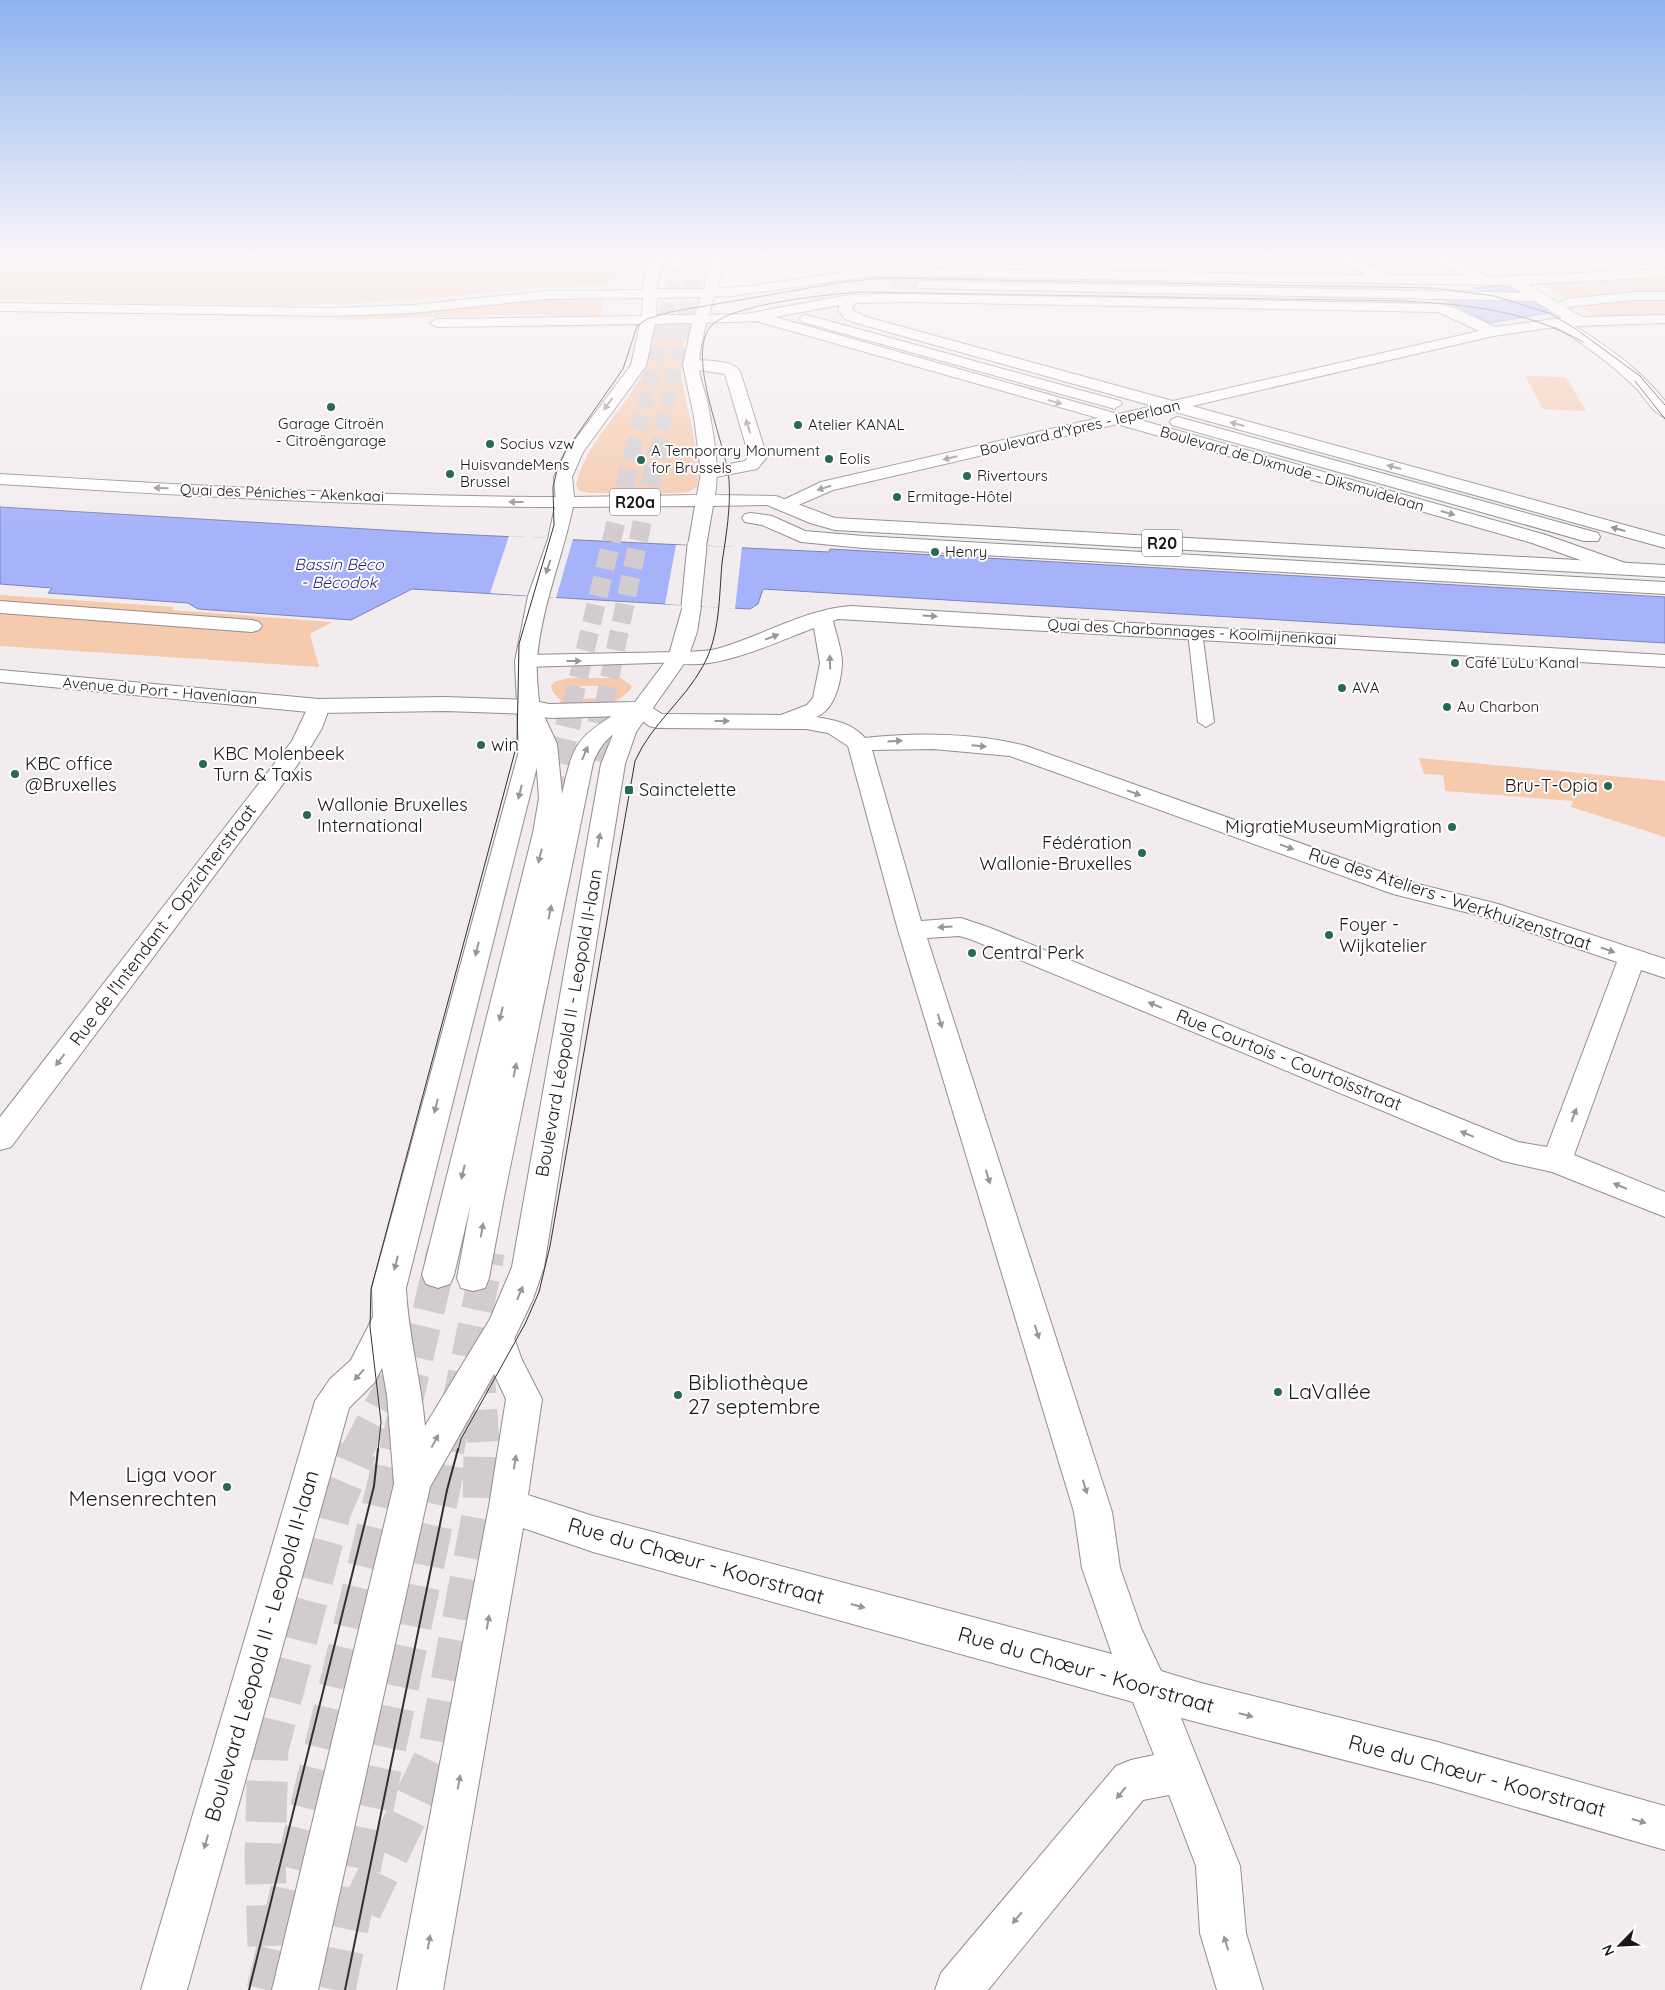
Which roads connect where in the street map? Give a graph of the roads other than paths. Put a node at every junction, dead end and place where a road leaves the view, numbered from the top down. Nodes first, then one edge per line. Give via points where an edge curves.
1 (642, 348) edge
2 (695, 348) edge
3 (875, 348) edge
4 (905, 348) edge
5 (954, 348) edge
6 (1432, 348) edge
7 (1595, 348) edge
8 (691, 365) junction
9 (1656, 380) dead end
10 (1640, 381) junction
11 (1115, 412) junction
12 (1665, 412) edge
13 (1176, 415) junction
14 (710, 473) junction
15 (0, 479) edge
16 (565, 502) junction
17 (705, 502) junction
18 (787, 505) junction
19 (751, 518) dead end
20 (1591, 538) dead end
21 (1665, 542) edge
22 (1624, 569) junction
23 (1665, 571) edge
24 (1665, 588) edge
25 (3, 611) edge
26 (822, 617) junction
27 (252, 626) dead end
28 (1196, 632) junction
29 (678, 658) junction
30 (526, 661) junction
31 (1665, 661) edge
32 (0, 676) edge
33 (824, 699) junction
34 (319, 706) junction
35 (529, 707) junction
36 (640, 710) junction
37 (786, 722) junction
38 (1206, 722) dead end
39 (834, 727) junction
40 (859, 746) junction
41 (911, 930) junction
42 (1632, 958) junction
43 (1665, 969) edge
44 (0, 1139) edge
45 (1557, 1161) junction
46 (1665, 1205) edge
47 (438, 1275) tunnel mouth
48 (473, 1278) tunnel mouth
49 (390, 1317) junction
50 (498, 1337) junction
51 (412, 1484) junction
52 (508, 1506) junction
53 (1148, 1687) junction
54 (1180, 1771) junction
55 (1665, 1828) edge
56 (164, 1990) edge
57 (295, 1990) edge
58 (420, 1990) edge
59 (958, 1990) edge
60 (1240, 1990) edge

1 -> 16 main road, Boulevard Léopold II - Leopold II-laan via 638,366 567,466 563,477
2 - 8 main road
3 -> 11 main road, Boulevard de Dixmude - Diksmuidelaan
4 - 11 main road, Boulevard de Dixmude - Diksmuidelaan
5 - 13 main road, Boulevard de Dixmude - Diksmuidelaan
6 - 13 main road, Boulevard d'Ypres - Ieperlaan
7 - 10 main road
8 - 14 main road, Boulevard Léopold II - Leopold II-laan
14 -> 8 main road via 750,465 758,457 732,371
9 - 10 main road
10 - 12 main road
11 - 13 main road, Boulevard d'Ypres - Ieperlaan
11 -> 18 main road, Boulevard d'Ypres - Ieperlaan via 827,486
11 -> 22 main road, Boulevard de Dixmude - Diksmuidelaan via 1539,539
13 - 20 main road, Boulevard de Dixmude - Diksmuidelaan
21 -> 13 main road, Boulevard de Dixmude - Diksmuidelaan
14 - 17 main road, Boulevard Léopold II - Leopold II-laan
16 -> 15 main road, Quai des Péniches - Akenkaai via 487,502
16 - 17 main road, R20a
16 -> 30 main road, Boulevard Léopold II - Leopold II-laan via 538,596
17 - 18 main road, R20 via 767,500
17 - 29 main road, Boulevard Léopold II - Leopold II-laan, bridge via 687,632
18 - 22 main road, R20 via 809,518 835,524
19 - 24 main road, R20 via 766,520 801,536 1477,573
22 - 23 main road, R20
25 - 27 main road
26 -> 28 main road, Quai des Charbonnages - Koolmijnenkaai via 851,612
29 -> 26 main road, Quai des Charbonnages - Koolmijnenkaai via 726,653
33 -> 26 main road via 832,662
28 - 31 main road, Quai des Charbonnages - Koolmijnenkaai via 1493,655
28 - 38 lane
30 -> 29 main road, Quai des Charbonnages - Koolmijnenkaai
29 - 36 main road, Boulevard Léopold II - Leopold II-laan
30 - 35 main road, Boulevard Léopold II - Leopold II-laan
32 - 34 main road, Avenue du Port - Havenlaan
33 - 37 main road via 816,710
33 - 39 main road
34 - 35 main road, Avenue du Port - Havenlaan via 445,704
34 -> 44 main road, Rue de l'Intendant - Opzichterstraat via 302,743
35 - 36 main road, Avenue du Port - Havenlaan via 549,711
35 -> 47 main road via 546,744 551,798
35 -> 49 main road, Boulevard Léopold II - Leopold II-laan via 531,744 389,1288
36 -> 37 main road via 657,720
48 -> 36 main road via 581,763 589,743
50 -> 36 main road, Boulevard Léopold II - Leopold II-laan via 522,1290 528,1267 613,764 619,744
37 - 39 main road
39 - 40 main road via 852,737
40 - 41 main road
40 -> 42 main road, Rue des Ateliers - Werkhuizenstraat via 919,741 1018,751 1402,888 1490,910
45 -> 41 main road, Rue Courtois - Courtoisstraat via 1514,1153 961,926
41 -> 53 main road via 1093,1512 1101,1568 1123,1635
42 - 43 main road, Rue des Ateliers - Werkhuizenstraat
45 -> 42 main road
46 -> 45 main road, Rue Courtois - Courtoisstraat
49 - 51 main road, Boulevard Léopold II - Leopold II-laan via 405,1396
49 -> 56 main road, Boulevard Léopold II - Leopold II-laan via 363,1371 333,1401
51 -> 50 main road, Boulevard Léopold II - Leopold II-laan
52 -> 50 main road via 524,1399 505,1361
51 - 57 main road, Boulevard Léopold II - Leopold II-laan
52 -> 53 main road, Rue du Chœur - Koorstraat via 593,1534 1100,1671
58 -> 52 main road
53 - 54 main road
53 -> 55 main road, Rue du Chœur - Koorstraat via 1201,1704 1434,1762
54 -> 59 main road via 1131,1781
60 -> 54 main road via 1223,1933 1218,1866

